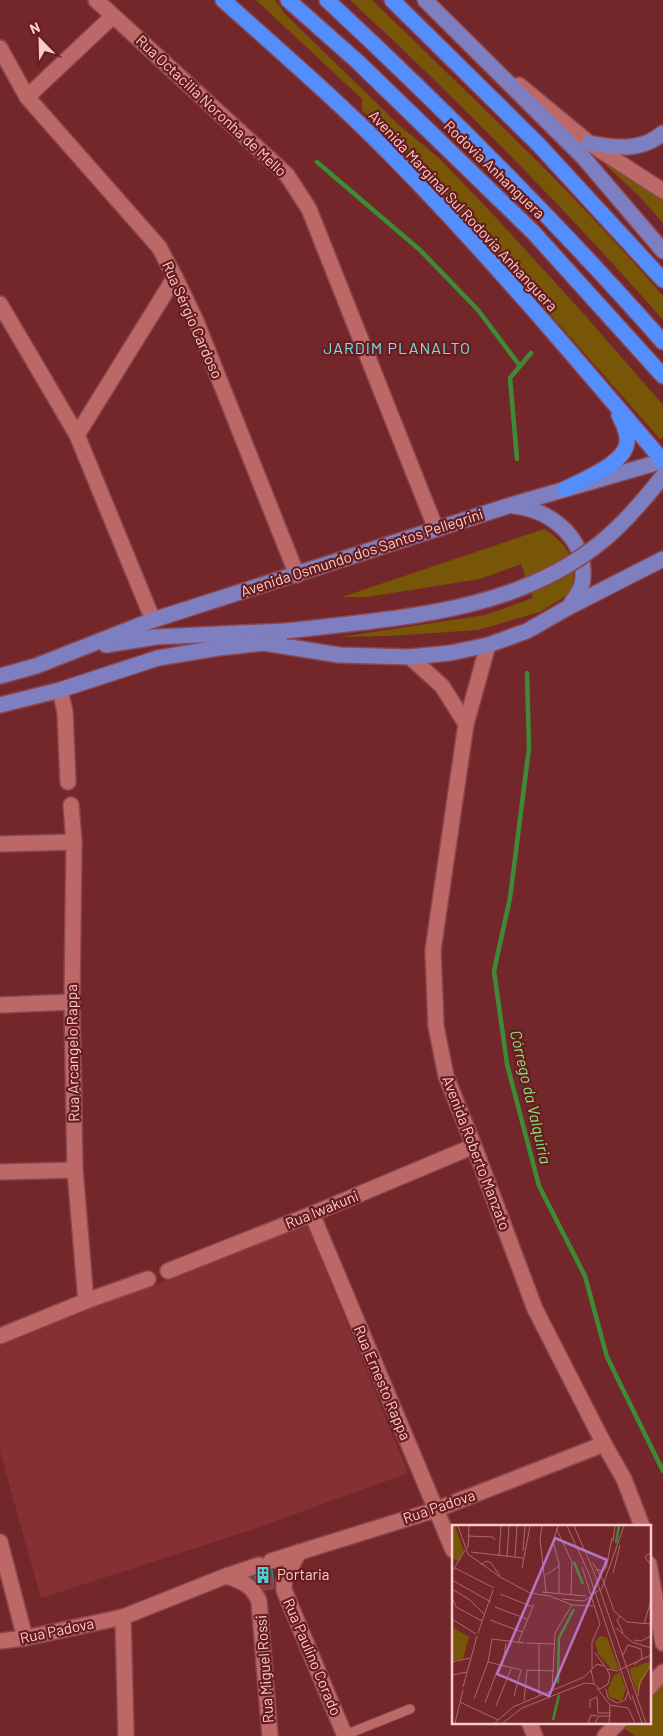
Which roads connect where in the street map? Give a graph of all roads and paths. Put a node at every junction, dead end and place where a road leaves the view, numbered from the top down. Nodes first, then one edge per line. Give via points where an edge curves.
1 (96, 0) edge
2 (223, 0) edge
3 (288, 0) edge
4 (327, 0) edge
5 (392, 0) edge
6 (425, 0) edge
7 (113, 16) junction
8 (0, 48) edge
9 (472, 48) junction
10 (27, 97) junction
11 (663, 133) edge
12 (589, 143) junction
13 (663, 190) edge
14 (663, 251) edge
15 (175, 277) junction
16 (663, 280) edge
17 (0, 304) edge
18 (663, 342) edge
19 (663, 376) edge
20 (614, 402) junction
21 (77, 435) junction
22 (663, 461) edge
23 (663, 476) edge
24 (565, 489) junction
25 (511, 505) junction
26 (436, 529) junction
27 (663, 559) edge
28 (297, 574) junction
29 (568, 607) junction
30 (153, 620) junction
31 (286, 631) junction
32 (488, 646) junction
33 (218, 648) junction
34 (65, 654) junction
35 (410, 657) junction
36 (0, 676) edge
37 (60, 690) junction
38 (0, 705) edge
39 (466, 724) junction
40 (68, 782) dead end
41 (72, 805) dead end
42 (74, 842) junction
43 (0, 844) edge
44 (72, 1002) junction
45 (0, 1005) edge
46 (474, 1146) junction
47 (75, 1170) junction
48 (0, 1172) edge
49 (312, 1214) junction
50 (168, 1272) dead end
51 (148, 1279) dead end
52 (86, 1301) junction
53 (0, 1336) edge
54 (604, 1444) junction
55 (435, 1510) junction
56 (642, 1525) edge
57 (0, 1542) edge
58 (452, 1548) edge
59 (299, 1552) junction
60 (650, 1570) edge
61 (226, 1576) junction
62 (267, 1583) junction
63 (123, 1617) junction
64 (26, 1638) junction
65 (0, 1641) edge
66 (663, 1643) edge
67 (663, 1672) edge
68 (650, 1687) edge
69 (410, 1709) dead end
70 (530, 1724) edge
71 (616, 1724) edge
72 (126, 1736) edge
73 (270, 1736) edge
74 (345, 1736) edge
75 (535, 1736) edge
76 (605, 1736) edge

1 - 7 street, Rua Octacilia Noronha de Mello
2 - 20 highway, Avenida Marginal Sul Rodovia Anhanguera via 328,93 392,156
3 - 19 highway, Rodovia Anhanguera via 358,62 533,232
4 - 18 highway, Rodovia Anhanguera via 527,196
5 - 16 highway via 538,144
6 - 9 main road
7 - 10 street
7 - 26 street, Rua Octacilia Noronha de Mello via 287,175 309,209
8 - 10 street, Rua Sérgio Cardoso
9 - 12 street
9 - 14 main road via 583,158
10 - 15 street, Rua Sérgio Cardoso via 159,247
11 - 12 main road via 641,145 625,148
12 - 13 street
15 - 21 street
15 - 28 street, Rua Sérgio Cardoso via 196,321
17 - 21 street
20 - 22 highway, Avenida Marginal Sul Rodovia Anhanguera
20 - 24 highway via 628,442 623,454 610,465
21 - 30 street
22 - 24 main road, Avenida Osmundo dos Santos Pellegrini
23 - 31 main road, bridge via 624,522 600,543 542,580 468,605 410,616
24 - 25 main road, Avenida Osmundo dos Santos Pellegrini
25 - 26 main road, Avenida Osmundo dos Santos Pellegrini
25 - 29 main road via 545,514 575,542 583,568 581,586
26 - 28 main road, Avenida Osmundo dos Santos Pellegrini
27 - 29 main road
28 - 30 main road, Avenida Osmundo dos Santos Pellegrini
29 - 32 main road via 528,631
30 - 34 main road, Avenida Osmundo dos Santos Pellegrini
31 - 33 main road
31 - 34 main road, Avenida Osmundo dos Santos Pellegrini via 155,637
32 - 35 main road
32 - 39 street, Avenida Roberto Manzato
33 - 35 main road via 264,643 339,655
33 - 37 main road via 158,658
34 - 36 main road, Avenida Osmundo dos Santos Pellegrini
35 - 39 street via 442,686
37 - 38 main road
37 - 40 street via 65,712
39 - 46 street, Avenida Roberto Manzato via 432,950 436,1026 446,1076
41 - 42 street, Rua Arcangelo Rappa
42 - 43 street
42 - 44 street, Rua Arcangelo Rappa
44 - 45 street
44 - 47 street, Rua Arcangelo Rappa
46 - 49 street, Rua Iwakuni
46 - 54 street, Avenida Roberto Manzato via 535,1309
47 - 48 street
47 - 52 street, Rua Arcangelo Rappa
49 - 50 street, Rua Iwakuni
49 - 55 street, Rua Ernesto Rappa
51 - 52 street
52 - 53 street
54 - 55 street, Rua Padova
54 - 56 street, Avenida Roberto Manzato via 624,1479
55 - 58 street, Rua Ernesto Rappa
55 - 59 street, Rua Padova
57 - 64 street
59 - 61 street, Rua Padova
59 - 62 street, Rua Paulino Corado
60 - 66 street
61 - 62 street via 243,1582
61 - 63 street, Rua Padova
62 - 73 street, Rua Miguel Rossi via 259,1601
62 - 74 street, Rua Paulino Corado via 284,1590
63 - 64 street, Rua Padova
63 - 72 street
64 - 65 street, Rua Padova
67 - 68 street
69 - 74 lane
70 - 75 street
71 - 76 street

